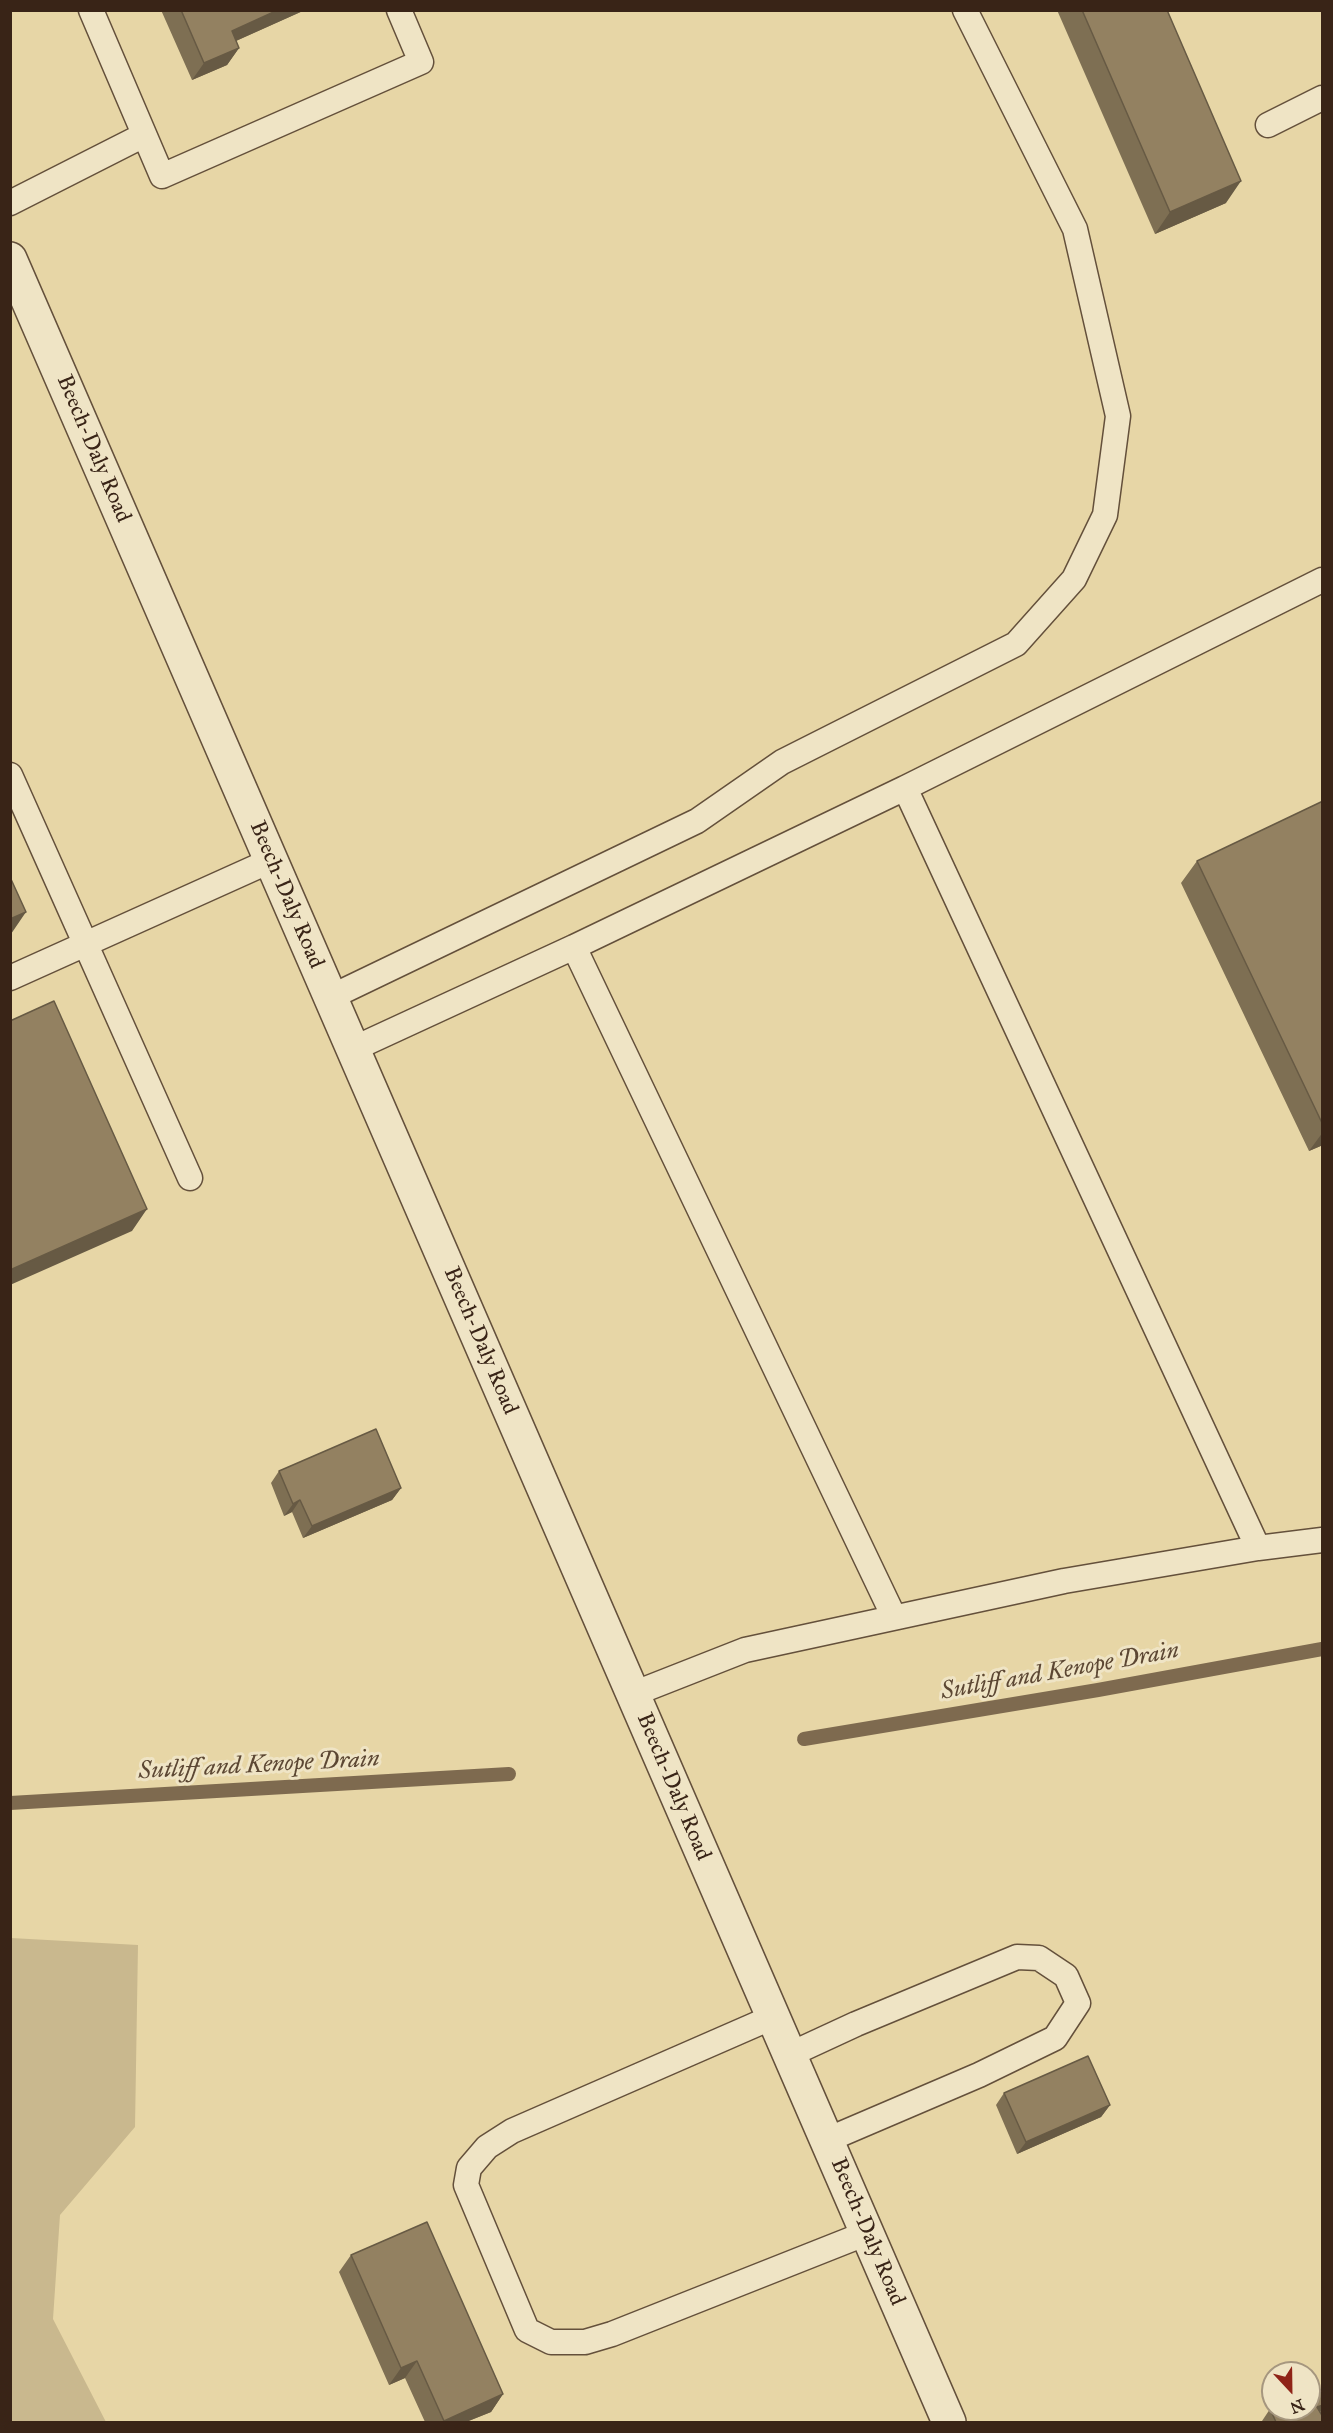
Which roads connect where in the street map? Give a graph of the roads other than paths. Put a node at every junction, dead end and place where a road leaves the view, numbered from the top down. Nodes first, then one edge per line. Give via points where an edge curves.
1 (91, 10) edge
2 (399, 10) edge
3 (965, 10) edge
4 (1323, 98) edge
5 (1268, 125) dead end
6 (144, 135) junction
7 (10, 202) edge
8 (10, 259) edge
9 (1323, 580) edge
10 (10, 775) edge
11 (905, 788) junction
12 (272, 860) junction
13 (87, 944) junction
14 (574, 947) junction
15 (10, 978) edge
16 (331, 997) junction
17 (353, 1049) junction
18 (190, 1178) dead end
19 (1323, 1540) edge
20 (1258, 1548) junction
21 (894, 1617) junction
22 (633, 1694) junction
23 (773, 2017) junction
24 (789, 2055) junction
25 (827, 2140) junction
26 (867, 2233) junction
27 (949, 2422) edge

1 - 6 lane
2 - 6 lane via 421,62 162,176
3 - 16 lane via 1075,229 1118,416 1105,515 1074,579 1016,644 783,762 697,821
4 - 5 lane
6 - 7 lane
8 - 12 street, Beech-Daly Road
9 - 11 lane
10 - 13 lane
11 - 14 lane
11 - 20 lane
12 - 13 lane
12 - 16 street, Beech-Daly Road
13 - 15 lane
13 - 18 lane
14 - 17 lane
14 - 21 lane
16 - 17 street, Beech-Daly Road
17 - 22 street, Beech-Daly Road
19 - 20 lane
20 - 21 lane via 1064,1581
21 - 22 lane via 745,1650
22 - 23 street, Beech-Daly Road
23 - 24 street, Beech-Daly Road
23 - 26 lane via 512,2131 487,2147 470,2168 466,2185 508,2287 527,2330 551,2342 585,2342
24 - 25 street, Beech-Daly Road
24 - 25 lane via 1017,1957 1039,1958 1066,1976 1078,2003 1055,2038
25 - 26 street, Beech-Daly Road
26 - 27 street, Beech-Daly Road

